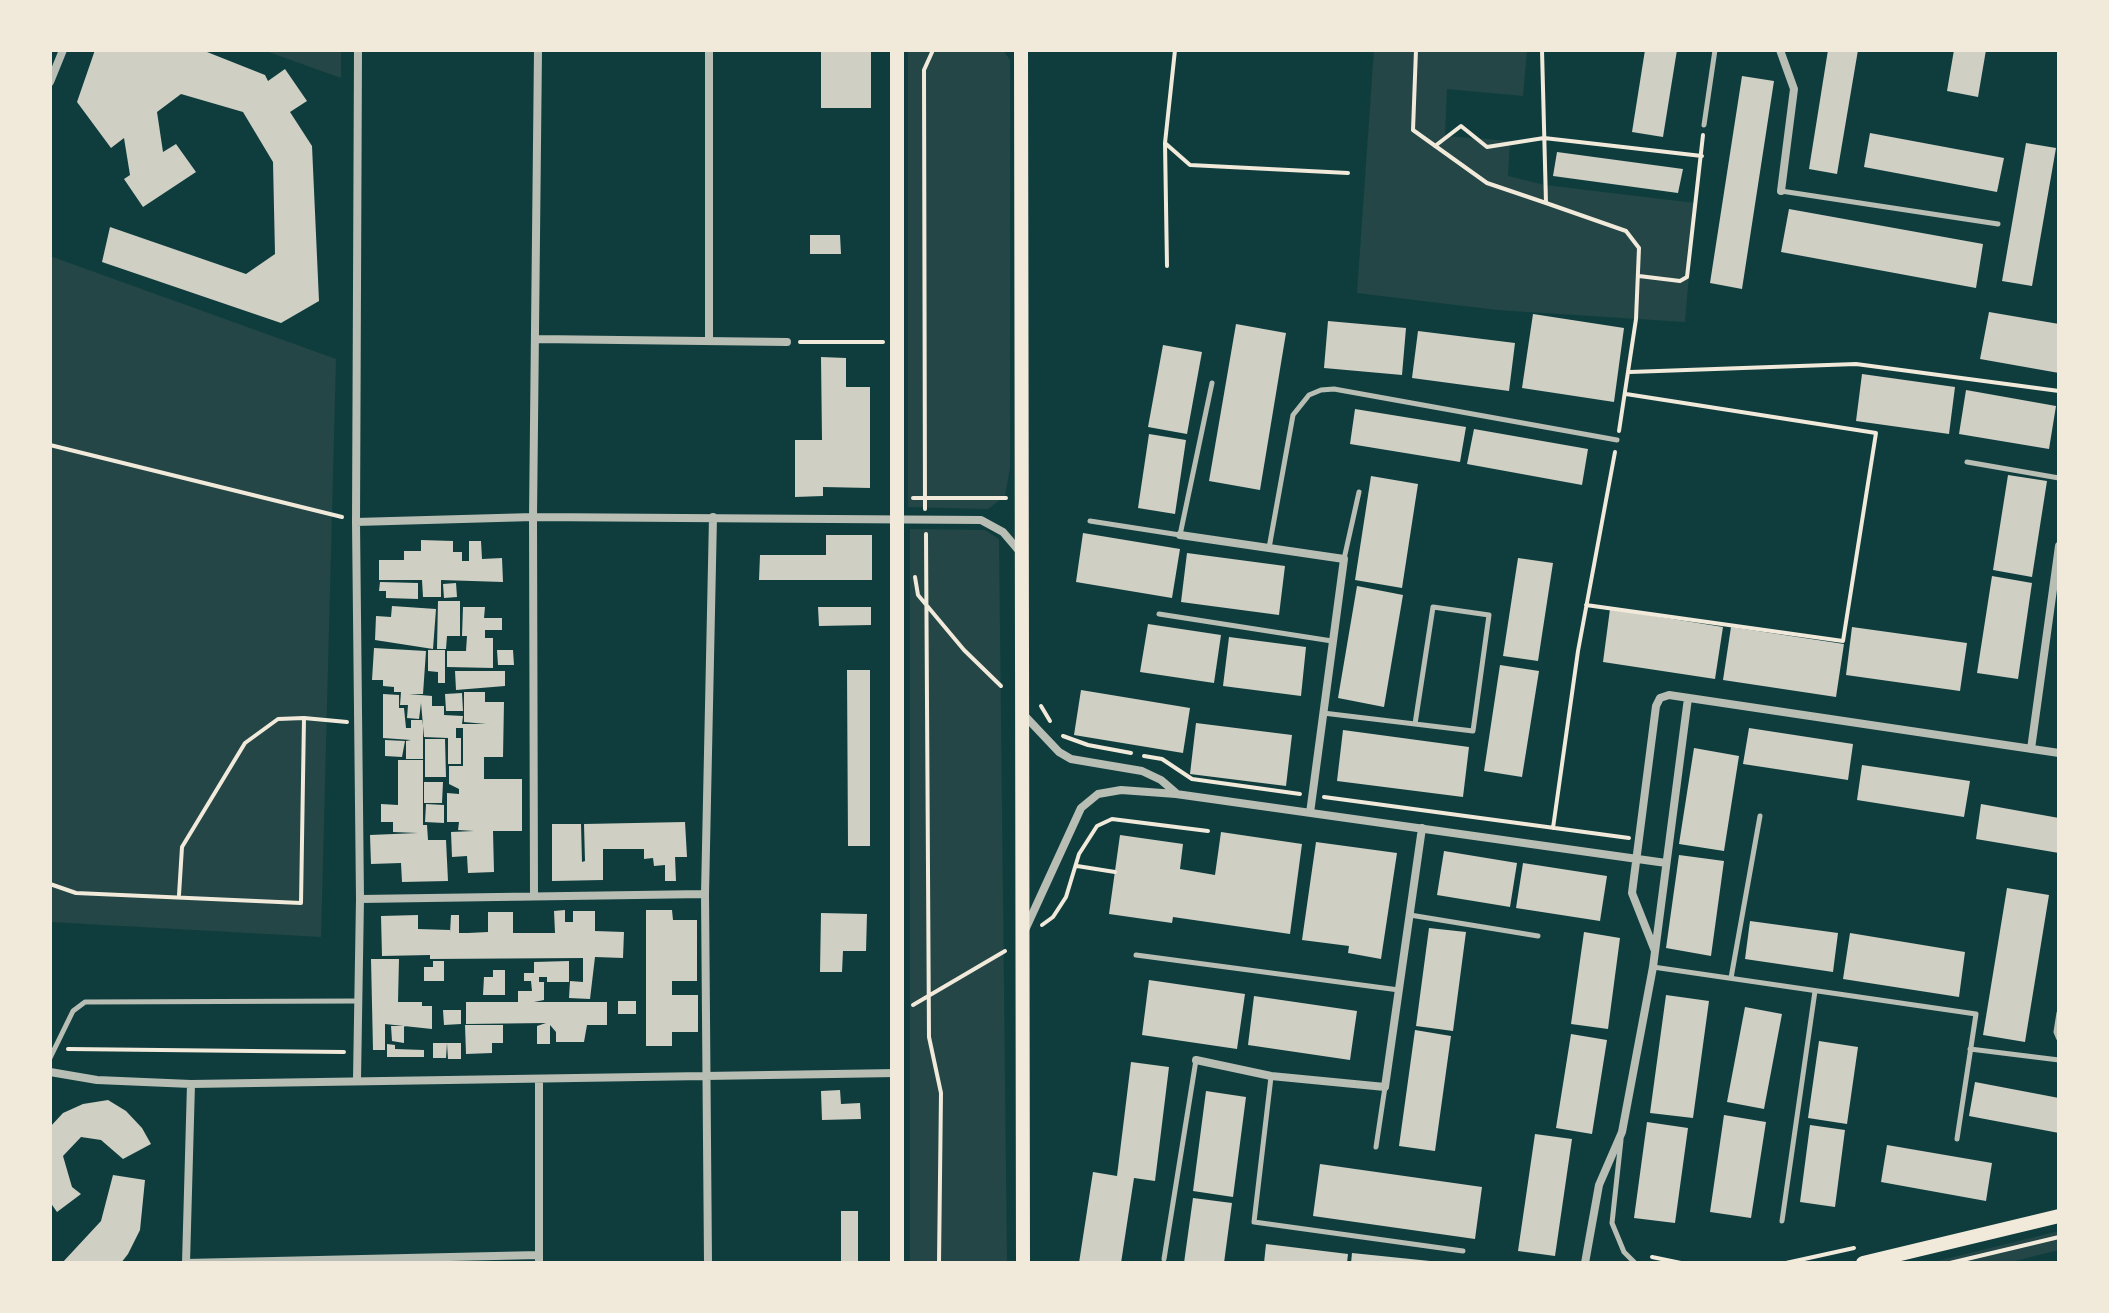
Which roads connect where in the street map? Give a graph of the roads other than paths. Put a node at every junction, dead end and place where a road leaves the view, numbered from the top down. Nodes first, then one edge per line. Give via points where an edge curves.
1 (63, 50) edge
2 (358, 50) edge
3 (538, 50) edge
4 (709, 50) edge
5 (897, 50) edge
6 (1715, 50) edge
7 (1780, 50) edge
8 (1023, 52) edge
9 (50, 82) edge
10 (1704, 125) road end
11 (1781, 191) joint
12 (1998, 224) dead end
13 (536, 339) junction
14 (709, 340) junction
15 (787, 342) road end
16 (1212, 383) dead end
17 (1617, 440) road end
18 (1967, 462) dead end
19 (2059, 478) edge
20 (1359, 492) dead end
21 (533, 517) junction
22 (713, 517) junction
23 (897, 519) junction
24 (1090, 521) dead end
25 (356, 522) junction
26 (1180, 535) junction
27 (2059, 546) edge
28 (1268, 551) junction
29 (1021, 552) junction
30 (1344, 559) junction
31 (2057, 576) edge
32 (1159, 614) dead end
33 (1333, 641) junction
34 (1688, 698) junction
35 (1021, 711) junction
36 (1323, 713) junction
37 (1415, 724) junction
38 (2031, 749) junction
39 (2059, 753) edge
40 (1176, 794) junction
41 (1310, 813) junction
42 (1760, 816) dead end
43 (1422, 828) junction
44 (1636, 859) junction
45 (1666, 863) junction
46 (705, 894) junction
47 (534, 896) junction
48 (360, 899) junction
49 (1409, 915) junction
50 (1538, 936) dead end
51 (1020, 942) junction
52 (1655, 951) junction
53 (1136, 955) dead end
54 (1653, 967) junction
55 (1731, 978) junction
56 (1399, 990) junction
57 (1815, 991) junction
58 (358, 1001) junction
59 (2059, 1013) edge
60 (2059, 1039) edge
61 (1970, 1049) junction
62 (50, 1058) edge
63 (1196, 1060) joint
64 (2059, 1060) edge
65 (50, 1072) edge
66 (897, 1073) junction
67 (1271, 1076) junction
68 (708, 1077) junction
69 (357, 1079) junction
70 (539, 1079) junction
71 (191, 1084) junction
72 (1385, 1087) junction
73 (1622, 1132) junction
74 (1957, 1139) dead end
75 (1376, 1147) dead end
76 (2059, 1216) edge
77 (1782, 1221) dead end
78 (1023, 1241) junction
79 (1463, 1251) dead end
80 (539, 1259) edge
81 (1164, 1259) dead end
82 (359, 1261) edge
83 (186, 1263) edge
84 (708, 1263) edge
85 (897, 1263) edge
86 (1023, 1263) edge
87 (1031, 1263) edge
88 (1585, 1263) edge
89 (1635, 1263) edge
90 (1863, 1263) edge

1 - 9 street
2 - 25 street
3 - 13 street
4 - 14 street
5 - 23 main road
6 - 10 lane
7 - 11 street via 1794,89
8 - 29 main road
11 - 12 lane
13 - 14 street
13 - 21 street
14 - 15 street
16 - 26 lane
17 - 28 lane via 1334,389 1309,395 1293,415
18 - 19 lane
20 - 30 lane
21 - 22 street
21 - 25 street
21 - 47 street
22 - 23 street
22 - 46 street
23 - 29 street via 981,520 1003,532
23 - 66 main road
24 - 26 lane
25 - 48 street
26 - 28 street
27 - 31 street
28 - 30 street
29 - 35 main road
30 - 33 street
31 - 38 street
32 - 33 lane
33 - 36 street
34 - 38 street
34 - 44 street via 1669,695 1656,706
34 - 45 street
35 - 40 street via 1035,730 1071,759 1142,771
35 - 51 main road
36 - 37 lane
36 - 41 street
37 - 37 lane via 1473,731 1489,615 1433,607
38 - 39 street
40 - 41 street
40 - 51 street via 1121,790 1098,794 1081,808
41 - 43 street
42 - 55 lane
43 - 44 street
43 - 49 street
44 - 45 street
44 - 52 street via 1632,893
45 - 52 street
46 - 47 street
46 - 68 street
47 - 48 street
48 - 58 street
49 - 50 lane
49 - 56 street
51 - 78 main road
52 - 54 street
53 - 56 lane
54 - 55 lane
54 - 73 street
55 - 57 lane
56 - 72 street
57 - 61 lane via 1976,1014
57 - 77 lane
58 - 62 lane via 85,1002 73,1011
58 - 69 street
59 - 60 lane
61 - 64 lane
61 - 74 lane
63 - 67 street
63 - 81 lane
65 - 71 street
66 - 68 street
66 - 85 main road
67 - 72 street
67 - 79 lane via 1254,1222
68 - 70 street
68 - 84 street
69 - 70 street
69 - 71 street
70 - 80 street
71 - 83 street
72 - 75 lane
73 - 88 street via 1599,1185
73 - 89 lane via 1612,1223 1624,1252
76 - 90 main road
78 - 86 main road
78 - 87 main road
80 - 82 street
82 - 83 street

